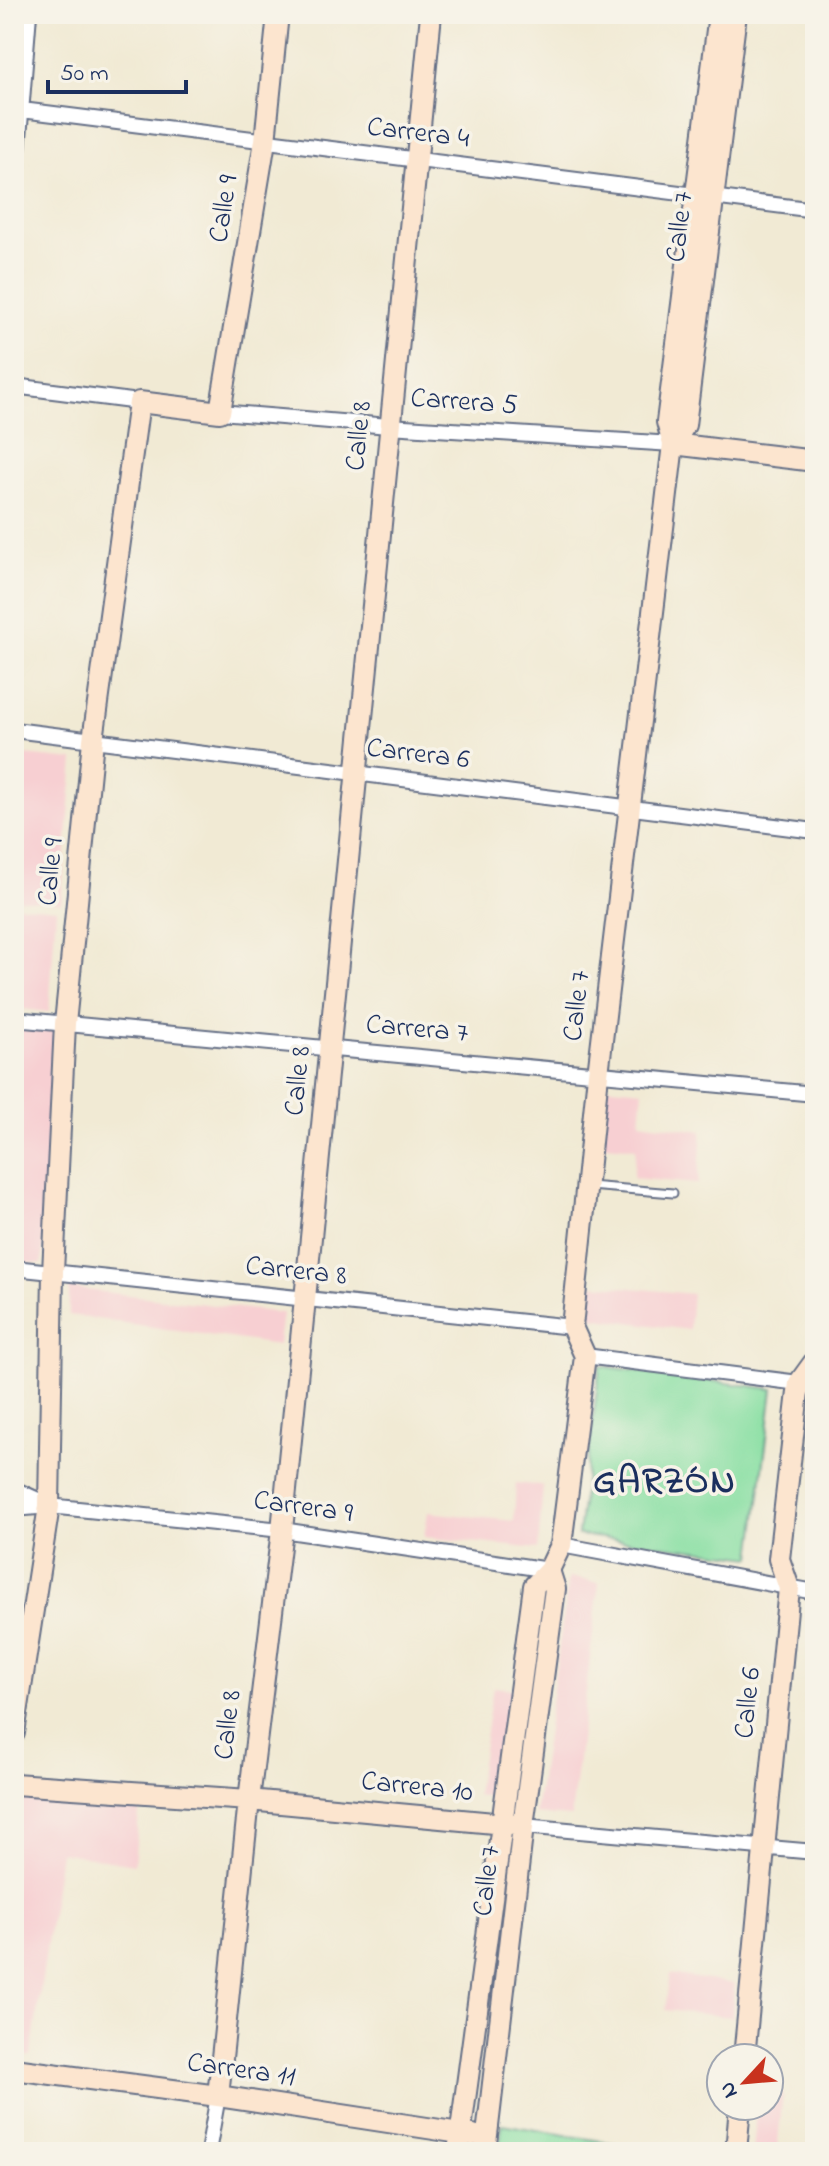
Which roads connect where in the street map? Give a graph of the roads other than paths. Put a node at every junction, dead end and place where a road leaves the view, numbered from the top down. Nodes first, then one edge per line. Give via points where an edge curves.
1 (29, 14) edge
2 (278, 14) edge
3 (431, 14) edge
4 (719, 14) edge
5 (736, 14) edge
6 (17, 110) edge
7 (265, 141) junction
8 (416, 160) junction
9 (704, 196) junction
10 (14, 200) edge
11 (815, 210) edge
12 (14, 386) edge
13 (139, 402) junction
14 (220, 412) junction
15 (389, 426) junction
16 (673, 444) junction
17 (815, 461) edge
18 (14, 730) edge
19 (93, 740) junction
20 (355, 773) junction
21 (629, 808) junction
22 (815, 831) edge
23 (14, 1019) edge
24 (65, 1024) junction
25 (331, 1048) junction
26 (598, 1074) junction
27 (815, 1094) edge
28 (586, 1185) junction
29 (673, 1193) dead end
30 (14, 1268) edge
31 (53, 1272) junction
32 (305, 1299) junction
33 (572, 1327) junction
34 (585, 1356) junction
35 (815, 1361) edge
36 (799, 1383) junction
37 (14, 1489) edge
38 (49, 1506) junction
39 (14, 1509) edge
40 (282, 1530) junction
41 (561, 1545) junction
42 (549, 1570) junction
43 (789, 1588) junction
44 (815, 1592) edge
45 (14, 1733) edge
46 (14, 1784) edge
47 (249, 1800) junction
48 (502, 1825) junction
49 (523, 1826) junction
50 (763, 1847) junction
51 (815, 1852) edge
52 (745, 2042) edge
53 (14, 2069) edge
54 (218, 2096) junction
55 (739, 2122) edge
56 (458, 2143) edge
57 (486, 2144) edge
58 (208, 2152) edge
59 (736, 2152) edge

1 - 6 street
2 - 7 main road, Calle 9
3 - 8 main road, Calle 8
4 - 9 main road, Calle 7
5 - 9 main road, Calle 7
6 - 7 street, Carrera 4
6 - 10 street
7 - 8 street, Carrera 4
7 - 14 main road, Calle 9
8 - 9 street, Carrera 4
8 - 15 main road, Calle 8
9 - 11 street, Carrera 4
9 - 16 main road, Calle 7 via 685,425
12 - 13 street, Carrera 5
13 - 14 main road, Carrera 5
13 - 19 main road, Calle 9
14 - 15 street, Carrera 5
15 - 16 street, Carrera 5
15 - 20 main road, Calle 8
16 - 17 main road, Carrera 5
16 - 21 main road, Calle 7
18 - 19 street, Carrera 6
19 - 20 street, Carrera 6
19 - 24 main road, Calle 9
20 - 21 street, Carrera 6
20 - 25 main road, Calle 8
21 - 22 street, Carrera 6
21 - 26 main road, Calle 7
23 - 24 street, Carrera 7
24 - 25 street, Carrera 7
24 - 31 main road, Calle 9
25 - 26 street, Carrera 7
25 - 32 main road, Calle 8
26 - 27 street, Carrera 7
26 - 28 main road, Calle 7
28 - 29 lane
28 - 33 main road, Calle 7
30 - 31 street, Carrera 8
31 - 32 street, Carrera 8
31 - 38 main road, Calle 9
32 - 33 street, Carrera 8
32 - 40 main road, Calle 8
33 - 34 main road, Calle 7
34 - 36 street
34 - 41 main road, Calle 7
35 - 36 main road, Calle 6
36 - 43 main road, Calle 6 via 779,1559
37 - 38 street, Carrera 9
38 - 39 street, Carrera 9
38 - 40 street, Carrera 9
38 - 45 main road, Calle 9
40 - 42 street, Carrera 9
40 - 47 main road, Calle 8
41 - 42 main road, Calle 7
41 - 43 street
42 - 48 main road, Calle 7 via 534,1586
42 - 49 main road, Calle 7 via 555,1589
43 - 44 street
43 - 50 main road, Calle 6
46 - 47 main road, Carrera 10
47 - 48 main road, Carrera 10
47 - 54 main road, Calle 8
48 - 49 main road, Carrera 10
48 - 56 main road, Calle 7
49 - 50 street, Carrera 10
49 - 57 main road, Calle 7
50 - 51 street, Carrera 10
50 - 52 main road, Calle 6
53 - 54 main road, Carrera 11
54 - 56 main road, Carrera 11
54 - 58 street, Calle 8
55 - 59 main road
56 - 57 main road, Carrera 11

